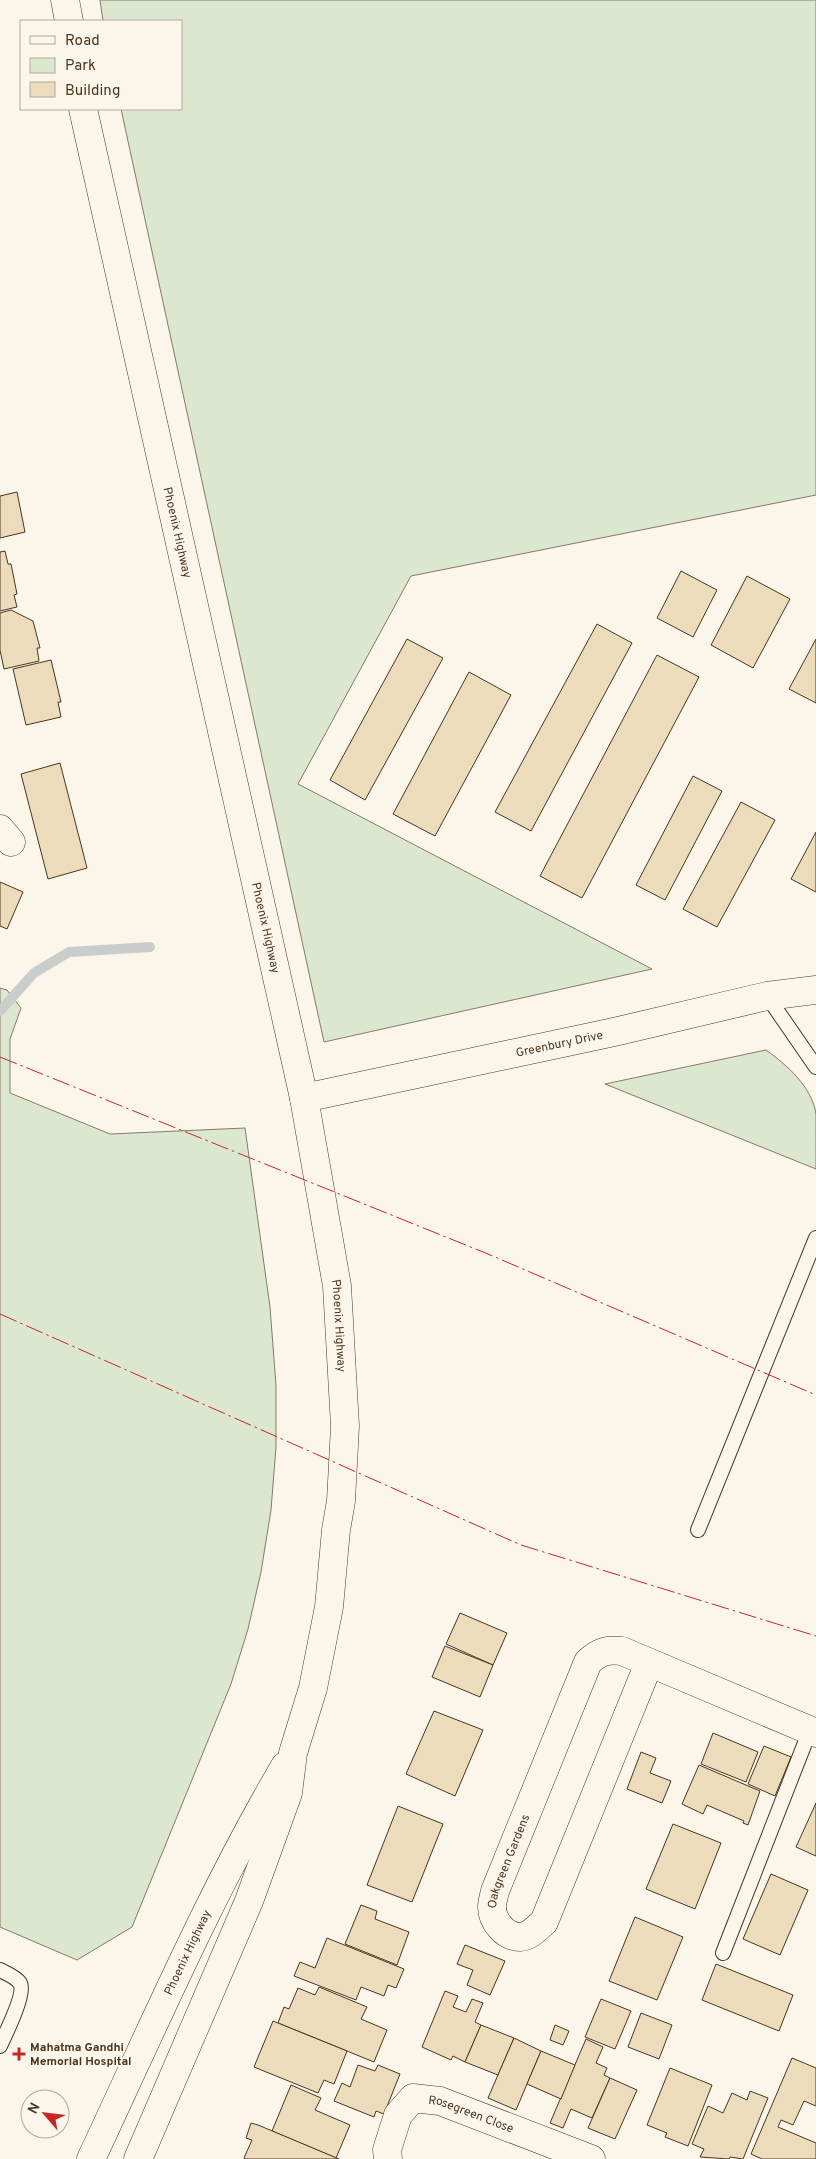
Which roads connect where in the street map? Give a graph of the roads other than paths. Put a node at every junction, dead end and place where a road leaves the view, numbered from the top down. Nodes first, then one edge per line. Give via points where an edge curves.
1 (65, 0) edge
2 (69, 20) edge
3 (84, 110) edge
4 (816, 990) edge
5 (768, 996) junction
6 (816, 1067) edge
7 (304, 1098) junction
8 (816, 1238) edge
9 (698, 1530) dead end
10 (649, 1663) junction
11 (813, 1732) edge
12 (293, 1752) junction
13 (723, 1953) dead end
14 (0, 1970) edge
15 (0, 2046) edge
16 (91, 2159) edge
17 (138, 2159) edge
18 (388, 2159) edge
19 (591, 2159) edge

1 - 2 main road
3 - 7 main road, Phoenix Highway
4 - 5 main road, Greenbury Drive
5 - 6 lane
5 - 7 main road, Greenbury Drive
7 - 12 main road, Phoenix Highway via 337,1286 345,1426 341,1502 327,1617 313,1688
8 - 9 lane
10 - 10 main road, Oakgreen Gardens via 544,1922 533,1932 520,1937 504,1932 496,1922 492,1907 495,1891 588,1662 597,1653 609,1650 622,1651
10 - 11 main road, Oakgreen Gardens
11 - 13 lane
12 - 16 main road, Phoenix Highway via 230,1867
12 - 17 main road, Phoenix Highway via 288,1792 250,1900
14 - 15 lane via 21,1986 20,1997
18 - 19 main road, Rosegreen Close via 387,2150 398,2115 413,2098 440,2101

